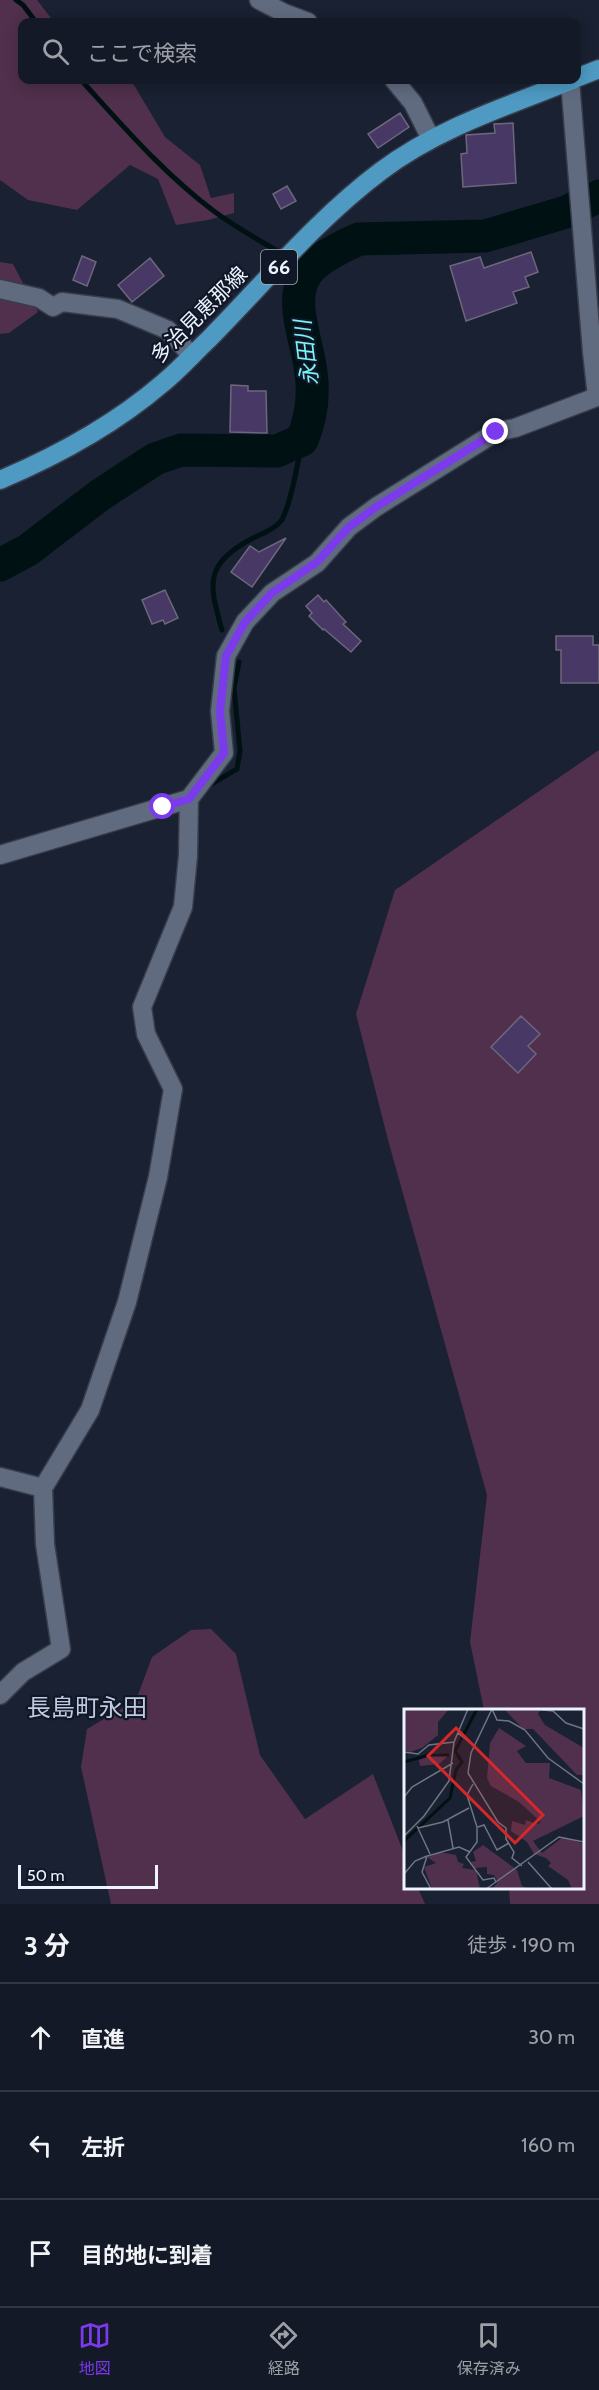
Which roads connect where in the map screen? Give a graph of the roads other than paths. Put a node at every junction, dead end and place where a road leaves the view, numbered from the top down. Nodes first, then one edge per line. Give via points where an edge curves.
1 (259, 0) edge
2 (297, 18) edge
3 (599, 69) edge
4 (581, 77) edge
5 (397, 84) edge
6 (562, 84) edge
7 (573, 84) edge
8 (431, 139) junction
9 (0, 289) edge
10 (192, 356) junction
11 (598, 397) edge
12 (0, 480) edge
13 (189, 799) junction
14 (0, 855) edge
15 (0, 1478) edge
16 (43, 1488) junction
17 (0, 1695) edge

1 - 2 street
3 - 4 main road, 多治見恵那線 / 66
5 - 8 street
6 - 8 main road, 多治見恵那線 / 66 via 470,119
7 - 11 street
8 - 10 main road, 多治見恵那線 / 66 via 383,169 323,221
9 - 10 street via 39,298 53,307 62,302 118,309 168,330
10 - 12 main road, 多治見恵那線 / 66 via 110,425 47,460
11 - 13 street via 496,432 376,507 349,527 317,562 272,593 245,622 226,656 220,711 224,753
13 - 14 street
13 - 16 street via 183,907 142,1007 146,1034 173,1089 158,1177 127,1302 90,1410
15 - 16 street
16 - 17 street via 45,1544 61,1649 23,1672

